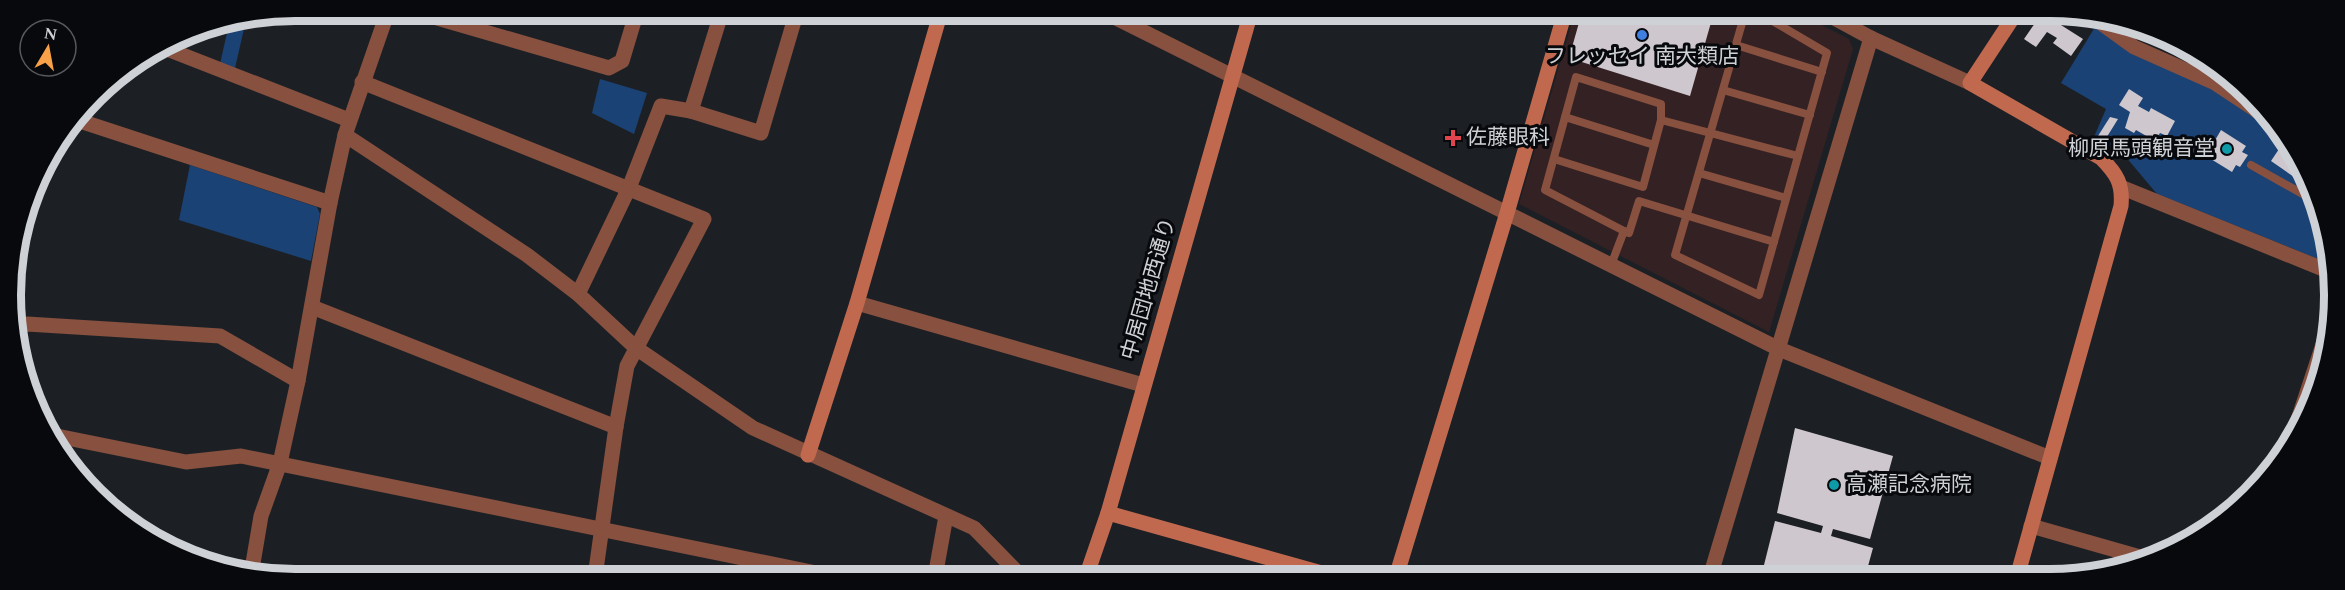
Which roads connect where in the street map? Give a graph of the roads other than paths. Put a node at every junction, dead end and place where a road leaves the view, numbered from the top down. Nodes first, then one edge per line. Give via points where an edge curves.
1 (382, 21) edge
2 (447, 21) edge
3 (634, 21) edge
4 (719, 21) edge
5 (794, 21) edge
6 (938, 21) edge
7 (1122, 21) edge
8 (1248, 21) edge
9 (1561, 21) edge
10 (1743, 21) edge
11 (1773, 21) edge
12 (1840, 21) edge
13 (2011, 21) edge
14 (2106, 27) edge
15 (1871, 38) junction
16 (1736, 45) junction
17 (171, 50) edge
18 (1822, 72) junction
19 (1232, 75) junction
20 (362, 82) junction
21 (1970, 83) junction
22 (1723, 90) junction
23 (2246, 103) edge
24 (692, 111) junction
25 (1810, 115) junction
26 (1565, 117) junction
27 (349, 120) junction
28 (1661, 120) junction
29 (83, 122) edge
30 (1710, 133) junction
31 (345, 135) junction
32 (1654, 145) junction
33 (1798, 156) junction
34 (1554, 159) junction
35 (2251, 165) dead end
36 (1699, 173) junction
37 (1643, 187) junction
38 (629, 188) junction
39 (2122, 188) junction
40 (2305, 195) edge
41 (1786, 198) junction
42 (1639, 201) junction
43 (330, 203) junction
44 (1507, 213) junction
45 (1686, 215) junction
46 (1624, 231) junction
47 (1774, 242) junction
48 (1611, 265) junction
49 (2323, 269) edge
50 (578, 294) junction
51 (857, 303) junction
52 (312, 308) junction
53 (23, 326) edge
54 (636, 348) junction
55 (1779, 349) junction
56 (298, 381) junction
57 (1143, 385) junction
58 (616, 427) junction
59 (61, 437) edge
60 (808, 455) junction
61 (2050, 458) junction
62 (280, 463) junction
63 (1108, 513) junction
64 (946, 516) junction
65 (2031, 526) junction
66 (603, 530) junction
67 (2134, 555) edge
68 (252, 566) edge
69 (596, 569) edge
70 (796, 569) edge
71 (936, 569) edge
72 (1014, 569) edge
73 (1089, 569) edge
74 (1307, 569) edge
75 (1398, 569) edge
76 (1712, 569) edge
77 (2018, 569) edge

1 - 20 street
2 - 3 street via 609,68 622,61
4 - 24 street
5 - 24 street via 761,132
6 - 51 street
7 - 19 street
8 - 19 street, 中居団地西通り
9 - 44 street
10 - 16 lane
11 - 18 lane via 1827,53
12 - 15 street
13 - 21 street
14 - 23 street via 2134,47 2216,83
15 - 21 street
15 - 55 street
16 - 18 lane
16 - 22 lane
17 - 27 street
18 - 25 lane
19 - 44 street
19 - 57 street, 中居団地西通り
20 - 27 street
20 - 38 street
21 - 39 street via 2102,158 2116,172
22 - 25 lane
22 - 30 lane
24 - 38 street via 661,106
25 - 33 lane
26 - 28 lane via 1576,77 1661,104
26 - 32 lane
26 - 34 lane
27 - 31 street
28 - 30 lane
28 - 32 lane
29 - 43 street
30 - 33 lane
30 - 36 lane
31 - 43 street
31 - 50 street via 527,255
32 - 37 lane
33 - 41 lane
34 - 37 lane
34 - 46 lane via 1545,190
35 - 40 lane
36 - 41 lane
36 - 45 lane
37 - 42 lane
38 - 50 street
38 - 54 street via 704,219
39 - 49 street
39 - 61 street via 2121,206
41 - 47 lane
42 - 45 lane
42 - 46 lane via 1629,233
43 - 52 street
44 - 48 street
44 - 75 street
45 - 47 lane
45 - 47 lane via 1675,255 1759,295
46 - 48 lane
48 - 55 street
50 - 54 street
51 - 57 street
51 - 60 street
52 - 56 street
52 - 58 street
53 - 56 street via 38,324 220,336
54 - 58 street via 627,366
54 - 60 street via 753,428
55 - 61 street
55 - 76 street
56 - 62 street
57 - 63 street, 中居団地西通り
58 - 66 street
59 - 62 street via 186,462 241,456
60 - 64 street
61 - 65 street
62 - 66 street
62 - 68 street via 261,516
63 - 73 street, 中居団地西通り
63 - 74 street
64 - 71 street
64 - 72 street via 974,528
65 - 67 street
65 - 77 street
66 - 69 street
66 - 70 street

